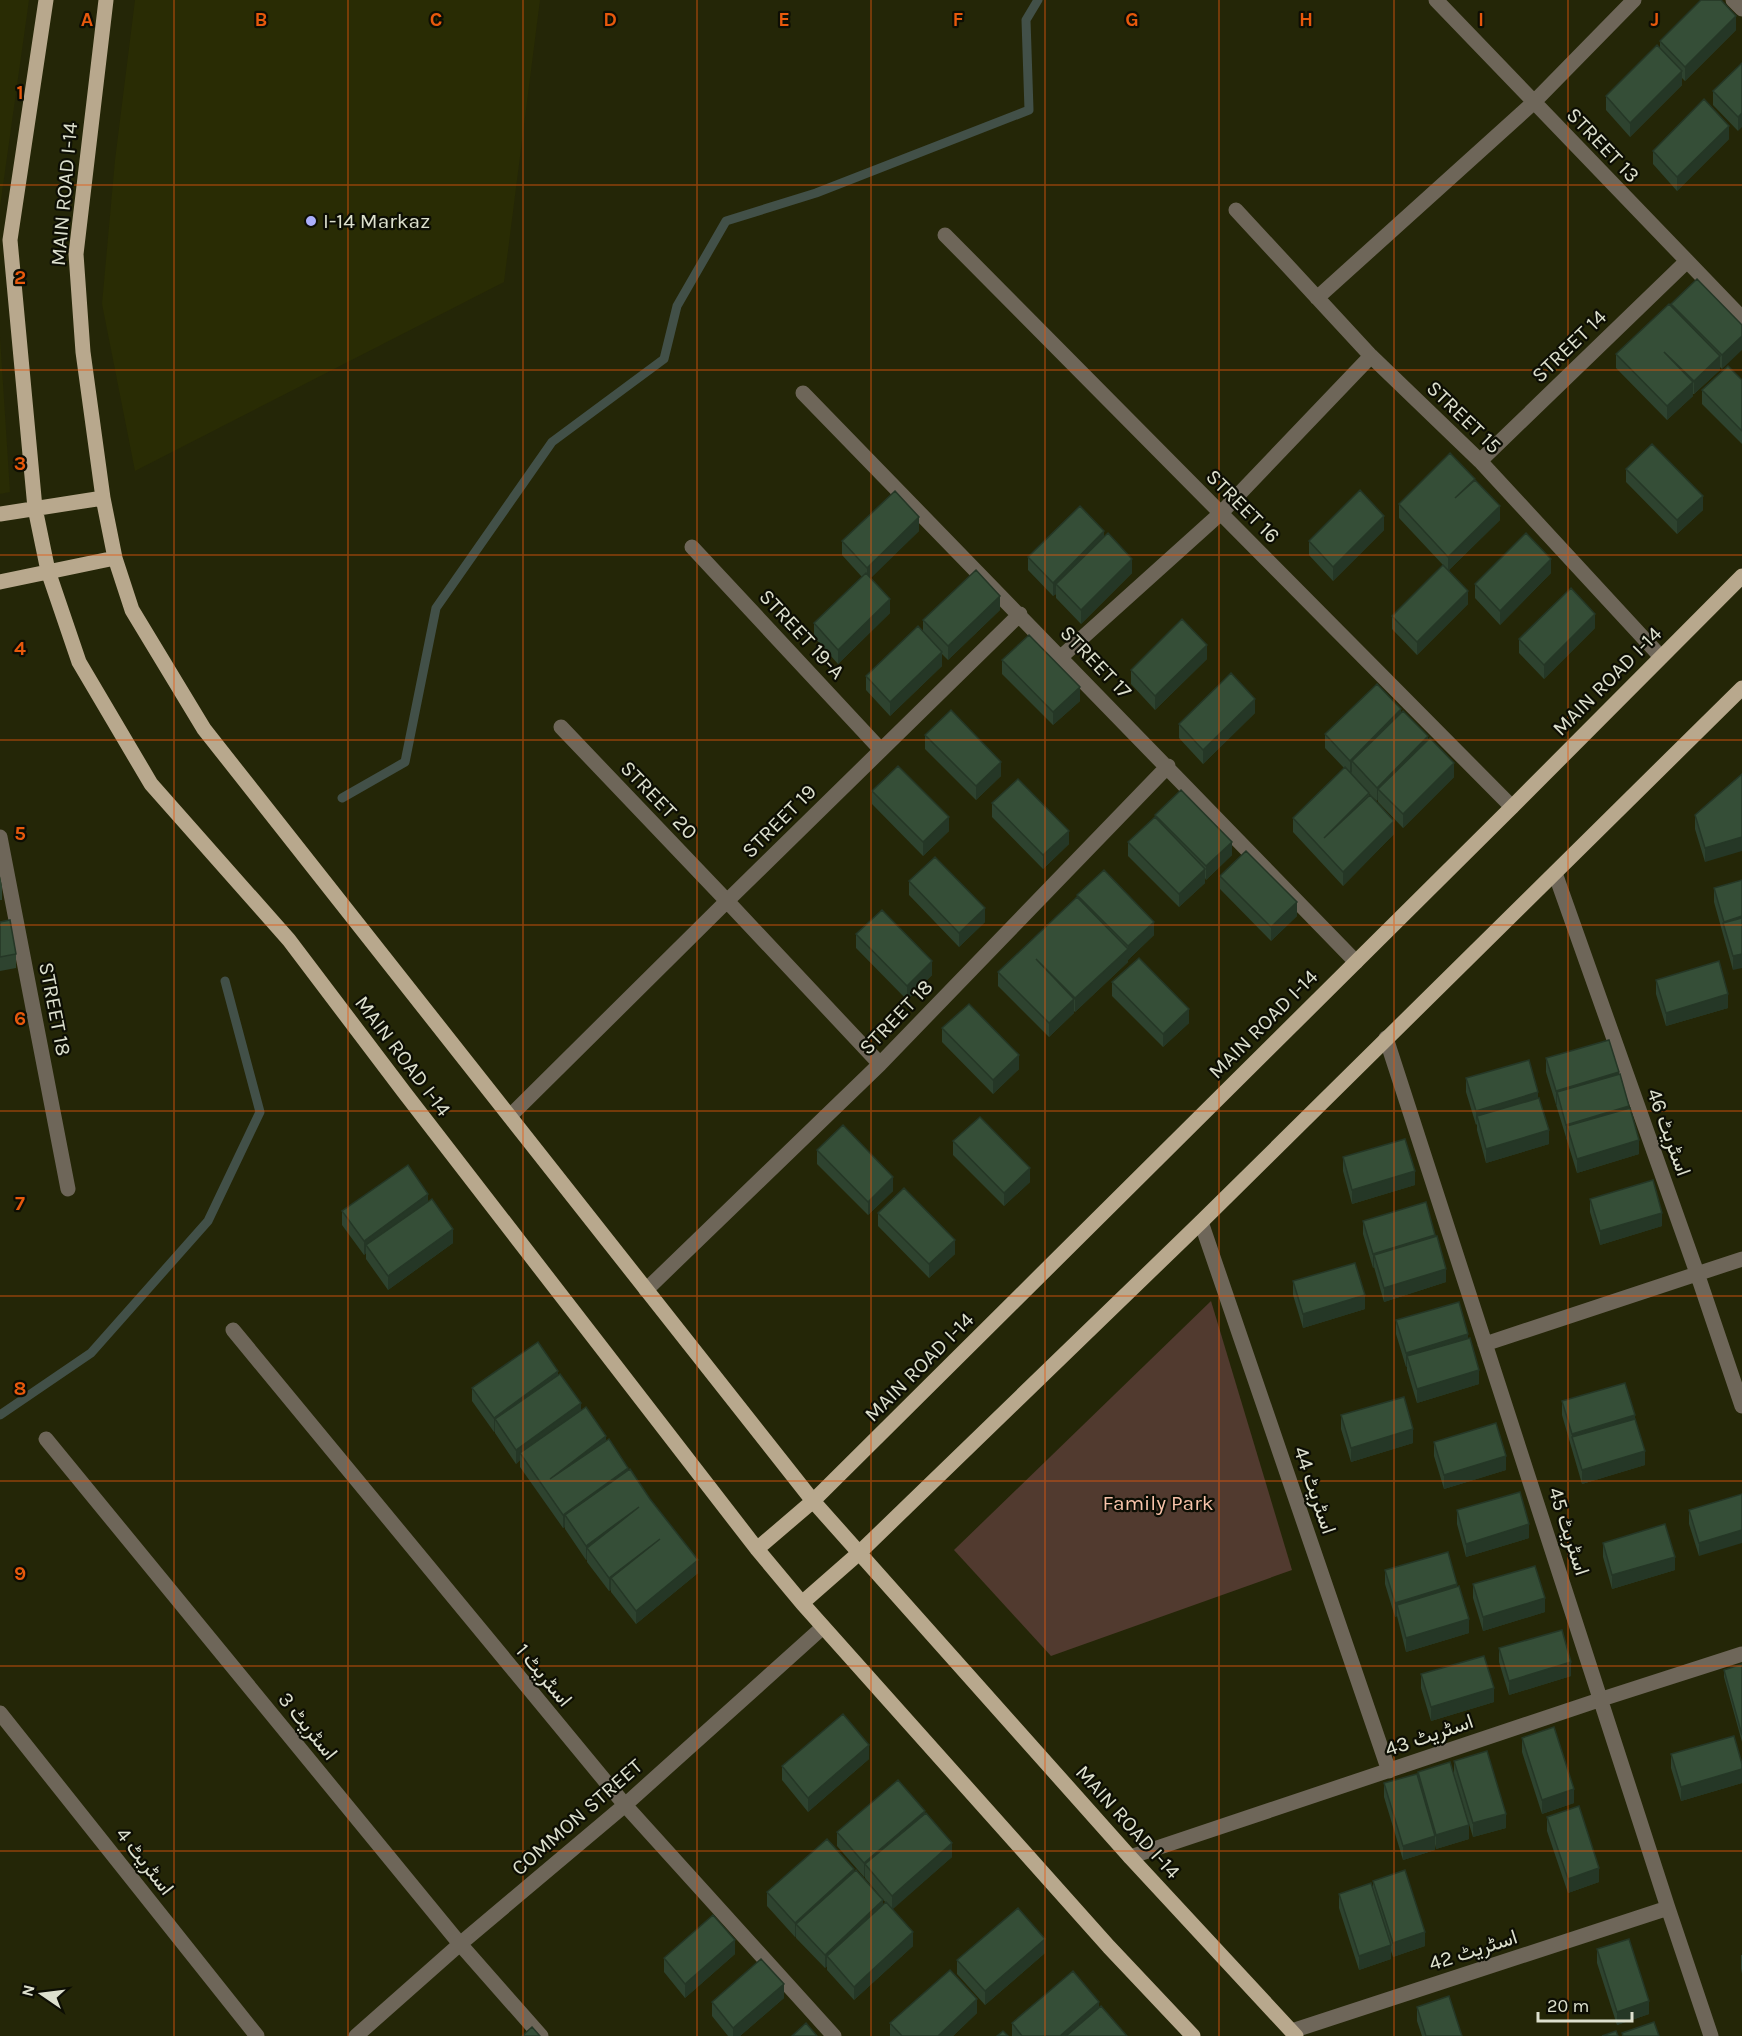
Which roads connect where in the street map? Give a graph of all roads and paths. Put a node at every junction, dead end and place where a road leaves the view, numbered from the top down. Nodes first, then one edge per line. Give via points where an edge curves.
1 (46, 0) edge
2 (106, 0) edge
3 (1436, 0) edge
4 (1634, 0) edge
5 (1733, 0) edge
6 (1742, 9) edge
7 (1533, 103) junction
8 (1236, 210) dead end
9 (945, 235) dead end
10 (1688, 261) junction
11 (1317, 298) junction
12 (1742, 318) edge
13 (1371, 356) junction
14 (803, 393) dead end
15 (1480, 461) junction
16 (103, 498) junction
17 (35, 508) junction
18 (1221, 513) junction
19 (0, 514) edge
20 (692, 547) dead end
21 (115, 558) junction
22 (48, 572) junction
23 (1742, 576) edge
24 (0, 582) edge
25 (1020, 614) junction
26 (1061, 657) junction
27 (1660, 657) junction
28 (1741, 693) edge
29 (561, 727) dead end
30 (881, 750) junction
31 (1168, 766) junction
32 (1512, 807) junction
33 (0, 837) edge
34 (1555, 873) junction
35 (727, 901) junction
36 (1356, 962) junction
37 (1386, 1038) junction
38 (880, 1064) junction
39 (510, 1116) junction
40 (68, 1189) dead end
41 (1201, 1222) junction
42 (1742, 1259) edge
43 (1697, 1273) junction
44 (646, 1290) junction
45 (233, 1330) dead end
46 (1485, 1344) junction
47 (1742, 1406) edge
48 (46, 1439) dead end
49 (813, 1501) junction
50 (757, 1549) junction
51 (859, 1553) junction
52 (802, 1603) junction
53 (823, 1627) junction
54 (1742, 1654) edge
55 (1602, 1699) junction
56 (0, 1713) edge
57 (1389, 1771) junction
58 (625, 1805) junction
59 (1130, 1857) junction
60 (1668, 1908) junction
61 (460, 1944) junction
62 (1294, 2034) edge
63 (257, 2036) edge
64 (356, 2036) edge
65 (541, 2036) edge
66 (834, 2036) edge
67 (1193, 2036) edge
68 (1711, 2036) edge

1 - 17 main road, MAIN ROAD I-14 via 10,240
2 - 16 main road, MAIN ROAD I-14 via 76,254 83,352
3 - 7 street, STREET 13
4 - 7 street
5 - 6 street
7 - 10 street, STREET 13
7 - 11 street
8 - 11 street, STREET 15
9 - 18 street, STREET 16
10 - 12 street, STREET 13
10 - 15 street, STREET 14
11 - 13 street, STREET 15
13 - 15 street, STREET 15
13 - 18 street
14 - 25 street, STREET 17
15 - 27 street, STREET 15
16 - 17 main road
16 - 21 main road, MAIN ROAD I-14
17 - 19 main road
17 - 22 main road, MAIN ROAD I-14
18 - 26 street
18 - 32 street, STREET 16
20 - 30 street, STREET 19-A
21 - 22 main road
21 - 39 main road, MAIN ROAD I-14 via 132,610 204,729
22 - 24 main road
22 - 50 main road, MAIN ROAD I-14 via 79,662 151,784 289,940
23 - 27 main road, MAIN ROAD I-14
25 - 26 street, STREET 17
25 - 30 street, STREET 19
26 - 31 street, STREET 17
27 - 32 main road, MAIN ROAD I-14
28 - 34 main road
29 - 35 street, STREET 20
30 - 35 street, STREET 19
31 - 36 street, STREET 17
31 - 38 street, STREET 18
32 - 36 main road, MAIN ROAD I-14
33 - 40 street, STREET 18
34 - 37 main road
34 - 43 street, اسٹریٹ 46
35 - 38 street
35 - 39 street, STREET 19
36 - 49 main road, MAIN ROAD I-14
37 - 41 main road
37 - 46 street, اسٹریٹ 45
38 - 44 street, STREET 18
39 - 44 main road, MAIN ROAD I-14
41 - 51 main road
41 - 57 street, اسٹریٹ 44
42 - 43 street
43 - 46 street
43 - 47 street, اسٹریٹ 46
44 - 49 main road, MAIN ROAD I-14
45 - 58 street, اسٹریٹ 1
46 - 55 street, اسٹریٹ 45
48 - 61 street, اسٹریٹ 3
49 - 50 main road, MAIN ROAD I-14
49 - 51 main road, MAIN ROAD I-14
50 - 52 main road, MAIN ROAD I-14
51 - 52 main road
51 - 59 main road, MAIN ROAD I-14
52 - 53 main road, MAIN ROAD I-14
53 - 58 street, COMMON STREET
53 - 67 main road, MAIN ROAD I-14
54 - 55 street, اسٹریٹ 43
55 - 57 street, اسٹریٹ 43
55 - 60 street, اسٹریٹ 45
56 - 63 street, اسٹریٹ 4
57 - 59 street, اسٹریٹ 43
58 - 61 street, COMMON STREET
58 - 66 street, اسٹریٹ 1
59 - 62 main road, MAIN ROAD I-14
60 - 62 street, اسٹریٹ 42
60 - 68 street, اسٹریٹ 45
61 - 64 street, COMMON STREET
61 - 65 street, اسٹریٹ 3

